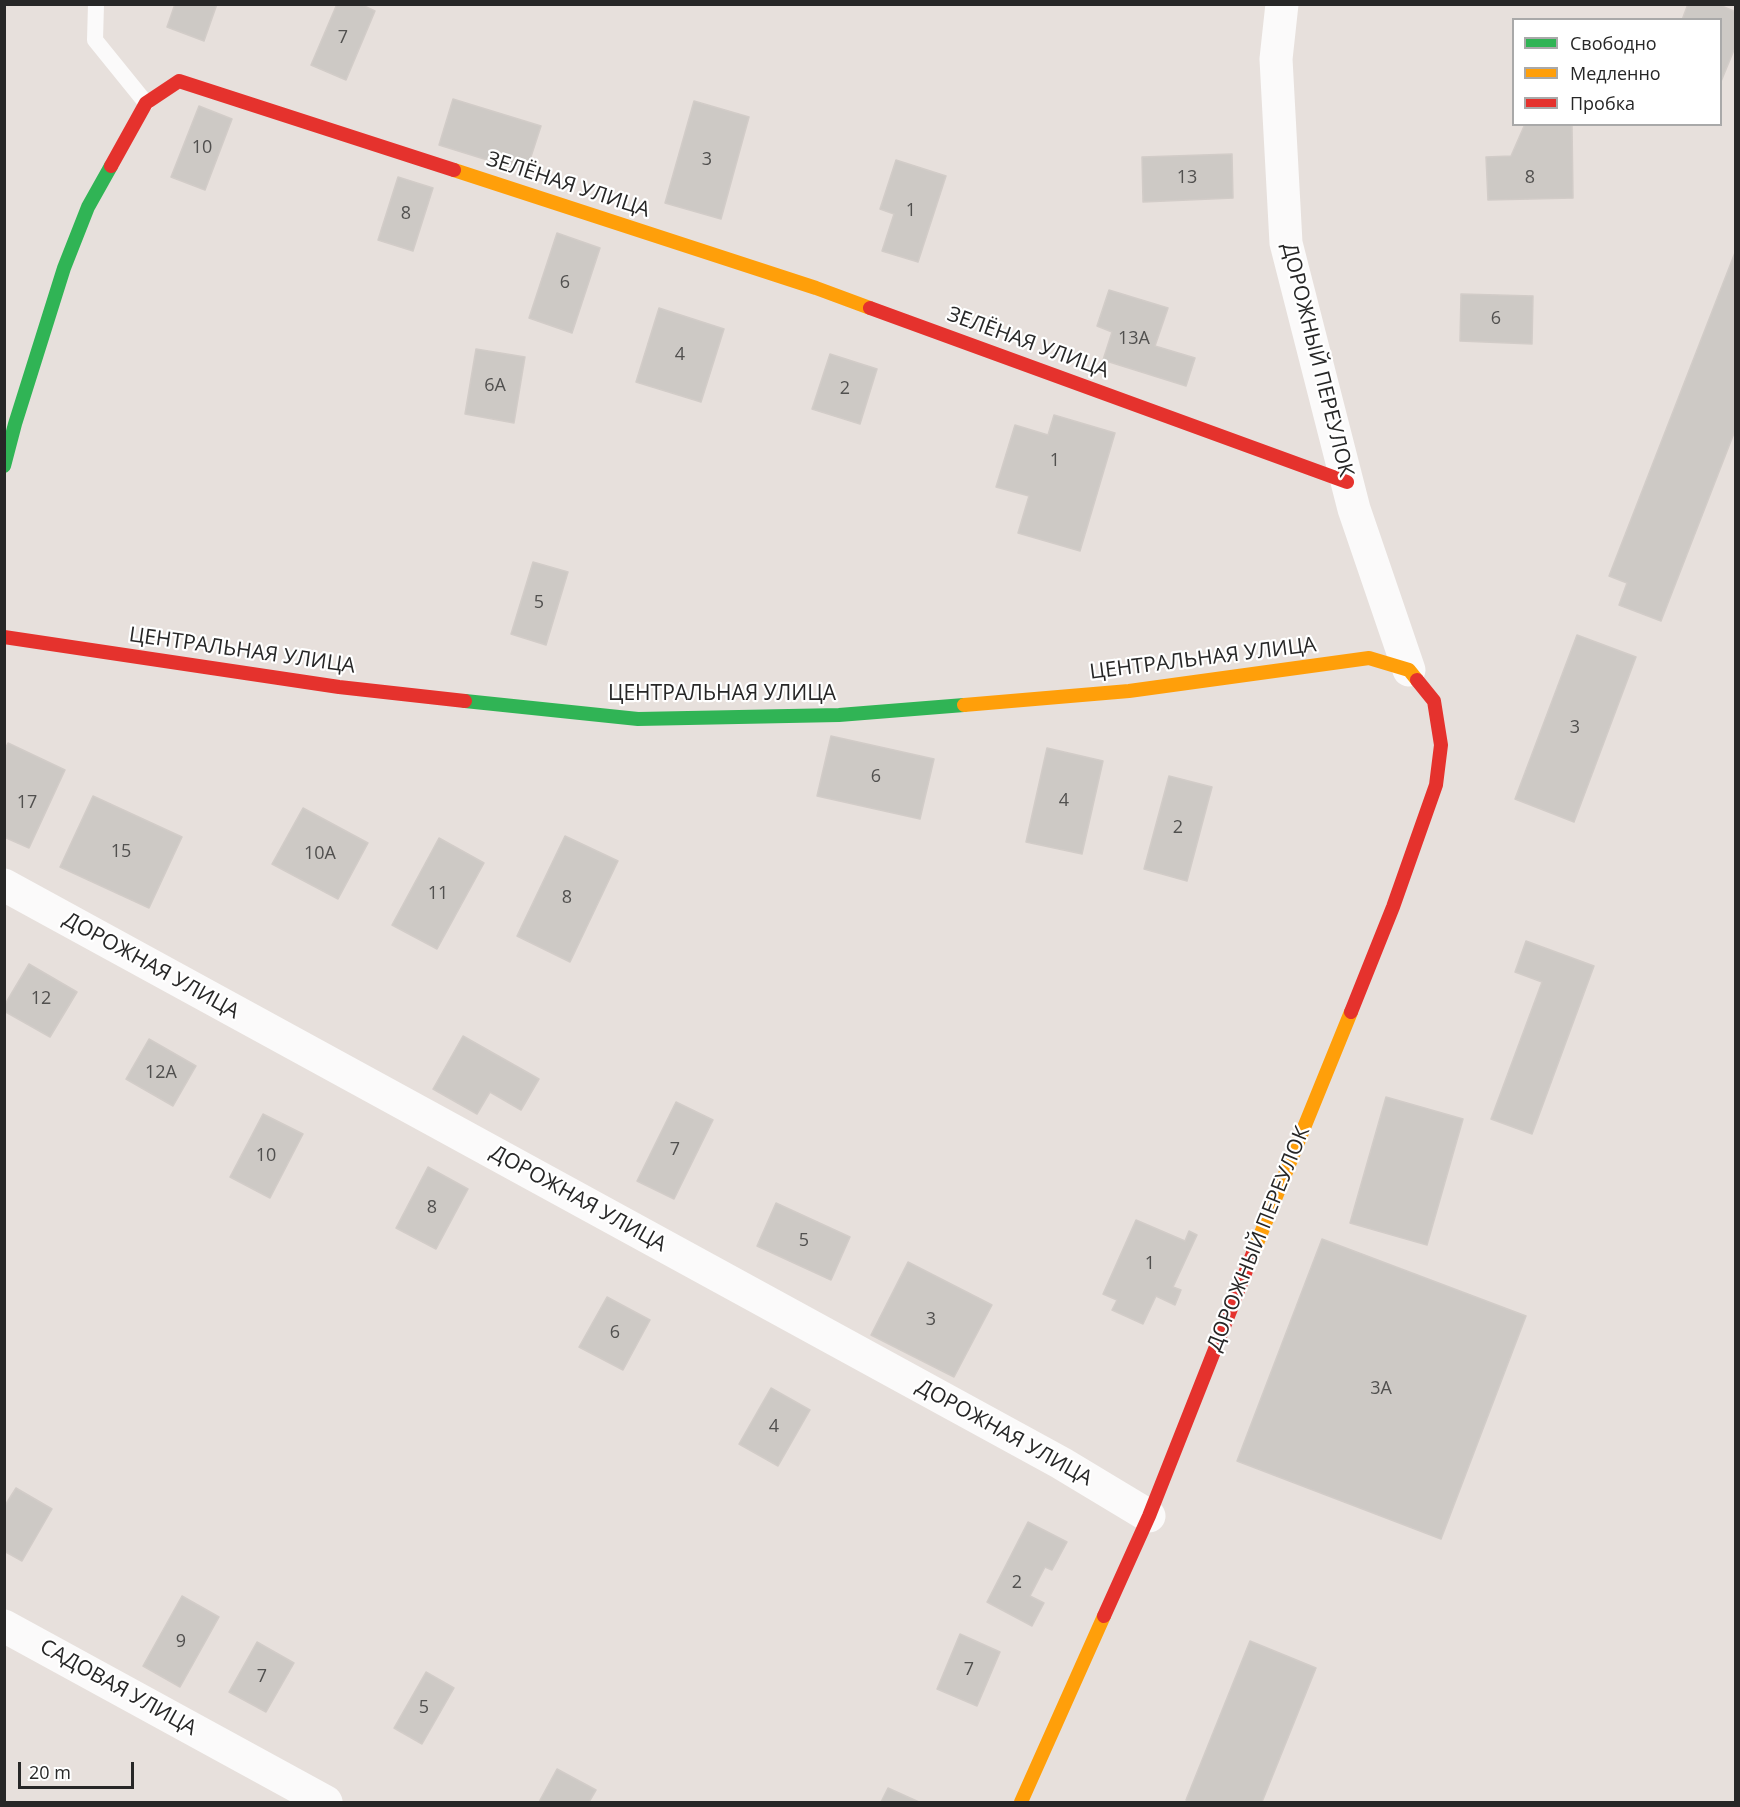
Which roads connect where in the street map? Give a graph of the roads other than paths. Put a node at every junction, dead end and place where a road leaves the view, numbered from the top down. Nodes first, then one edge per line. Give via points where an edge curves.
1 (96, 4) edge
2 (1282, 4) edge
3 (146, 103) junction
4 (4, 466) edge
5 (1347, 482) junction
6 (4, 637) edge
7 (1409, 670) junction
8 (4, 885) edge
9 (1149, 1516) junction
10 (4, 1626) edge
11 (326, 1803) edge
12 (1021, 1803) edge

1 - 3 lane via 95,40
2 - 5 street, ДОРОЖНЫЙ ПЕРЕУЛОК via 1276,59 1286,243
3 - 4 street, ЗЕЛЁНАЯ УЛИЦА via 80,227 46,323
3 - 5 street, ЗЕЛЁНАЯ УЛИЦА via 179,81 816,288
5 - 7 street, ДОРОЖНЫЙ ПЕРЕУЛОК
6 - 7 street, ЦЕНТРАЛЬНАЯ УЛИЦА via 339,687 638,719 851,714 1129,691 1369,658
7 - 9 street, ДОРОЖНЫЙ ПЕРЕУЛОК via 1434,701 1441,746 1436,785 1393,907
8 - 9 street, ДОРОЖНАЯ УЛИЦА via 1061,1463
9 - 12 street, ДОРОЖНЫЙ ПЕРЕУЛОК
10 - 11 street, САДОВАЯ УЛИЦА

